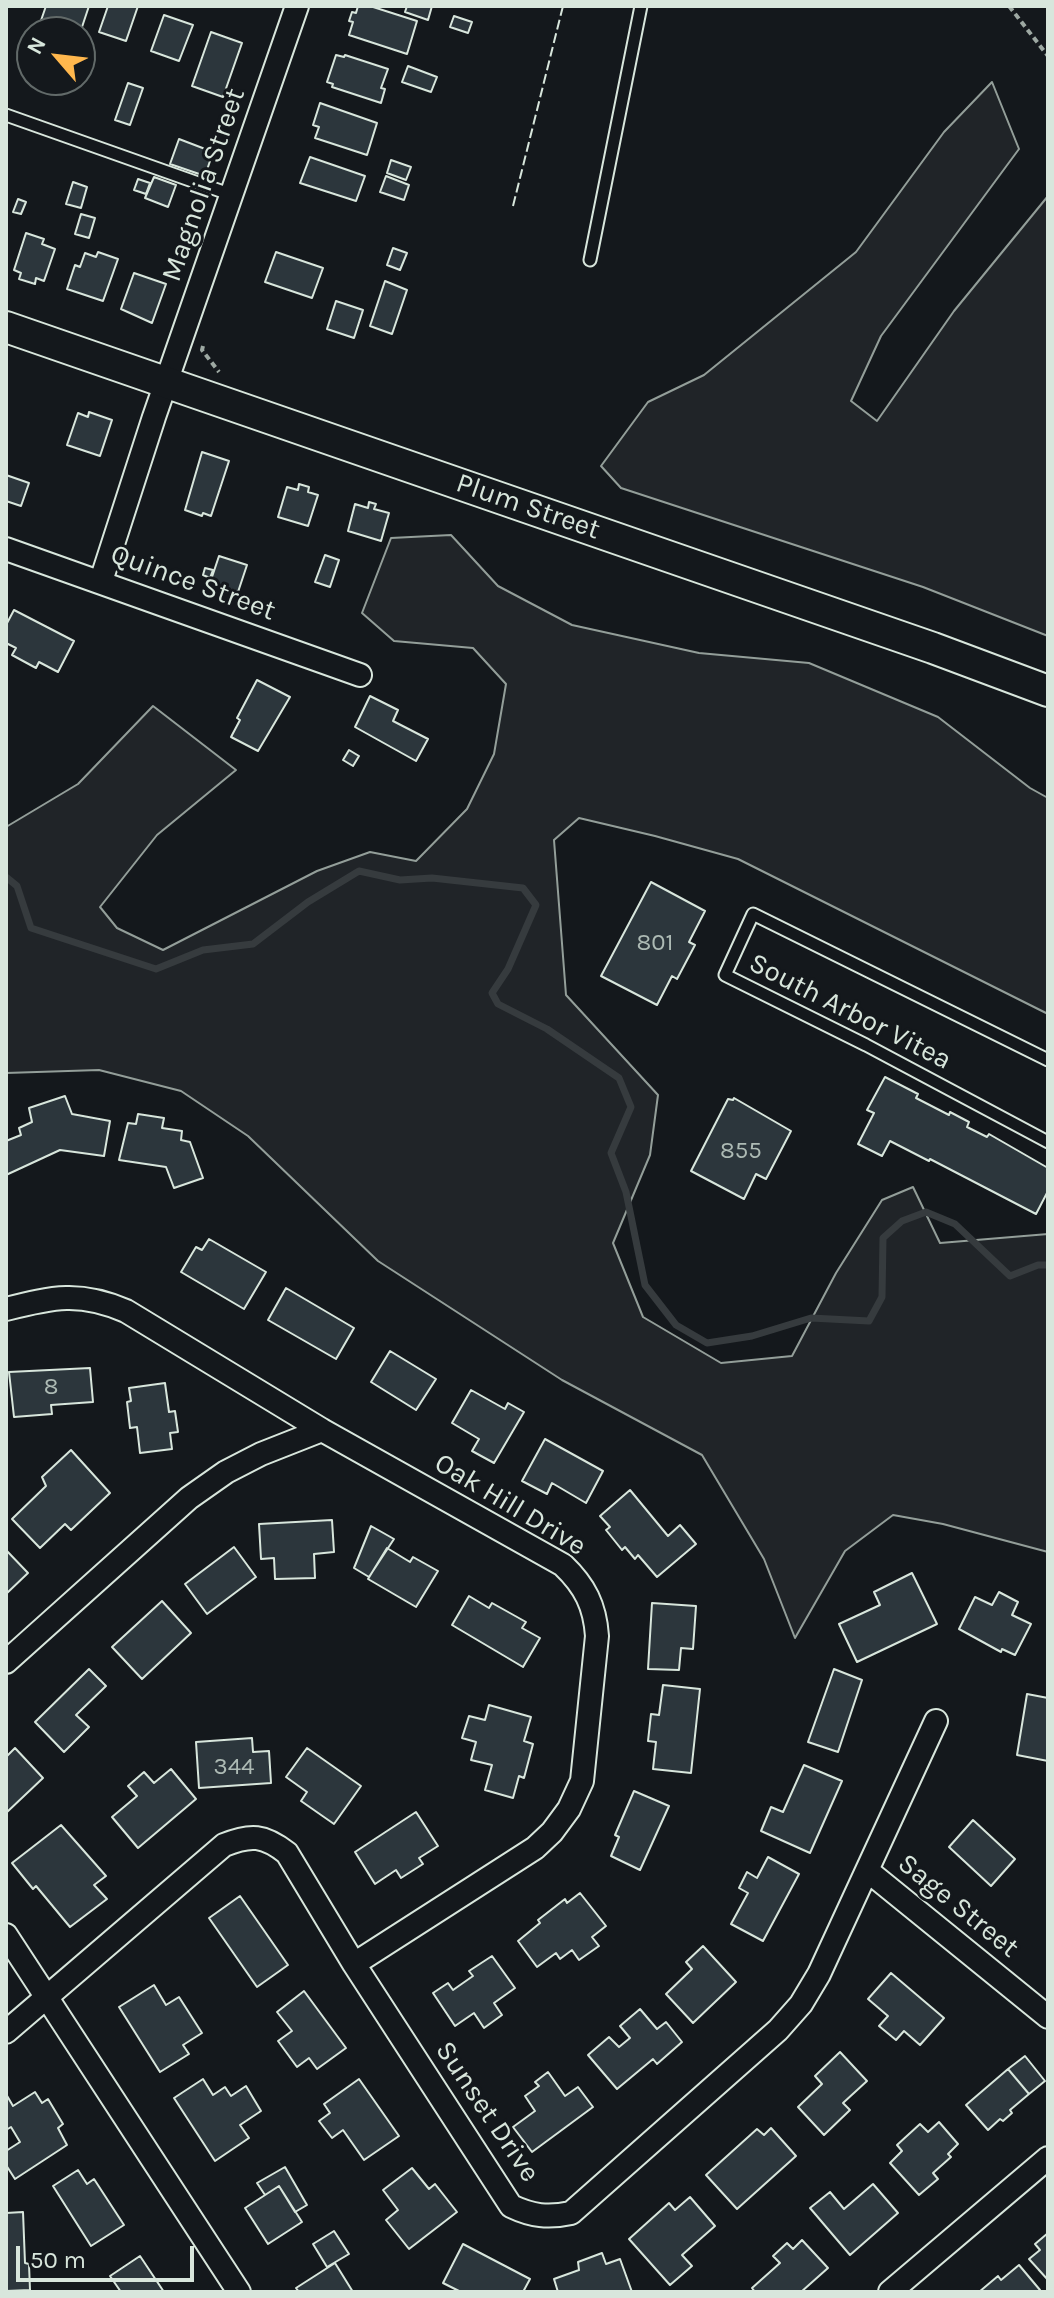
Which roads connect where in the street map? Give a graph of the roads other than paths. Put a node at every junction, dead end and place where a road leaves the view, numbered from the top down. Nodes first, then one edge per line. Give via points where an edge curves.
1 (297, 6) edge
2 (641, 6) edge
3 (6, 115) edge
4 (232, 195) junction
5 (590, 260) dead end
6 (6, 327) edge
7 (166, 383) junction
8 (6, 549) edge
9 (101, 581) junction
10 (360, 675) dead end
11 (1048, 691) edge
12 (1048, 1060) edge
13 (1048, 1142) edge
14 (6, 1309) edge
15 (322, 1430) junction
16 (6, 1662) edge
17 (936, 1721) dead end
18 (868, 1871) junction
19 (6, 1935) edge
20 (354, 1964) junction
21 (48, 1997) junction
22 (1048, 2017) edge
23 (6, 2032) edge
24 (1048, 2158) edge
25 (239, 2292) edge
26 (890, 2292) edge

1 - 4 street, Magnolia Street
2 - 5 lane
3 - 4 lane
4 - 7 street, Magnolia Street
6 - 7 main road, Plum Street
7 - 9 street, Magnolia Street
7 - 11 main road, Plum Street
8 - 9 street, Quince Street
9 - 10 street, Quince Street
12 - 13 lane, South Arbor Vitea via 753,914 725,975
14 - 15 street, Oak Hill Drive via 51,1298 102,1301
15 - 16 street via 261,1454 189,1498
15 - 20 street, Oak Hill Drive via 563,1565 590,1598 596,1618 582,1781 569,1809 535,1848
17 - 18 street, Sunset Drive
18 - 20 street, Sunset Drive via 819,1974 778,2030 571,2213 552,2218 511,2206
18 - 22 street, Sage Street
19 - 21 street
20 - 21 street, Sunset Drive via 287,1853 257,1837 243,1838 224,1845
21 - 23 street, Sunset Drive
21 - 25 street
24 - 26 street

